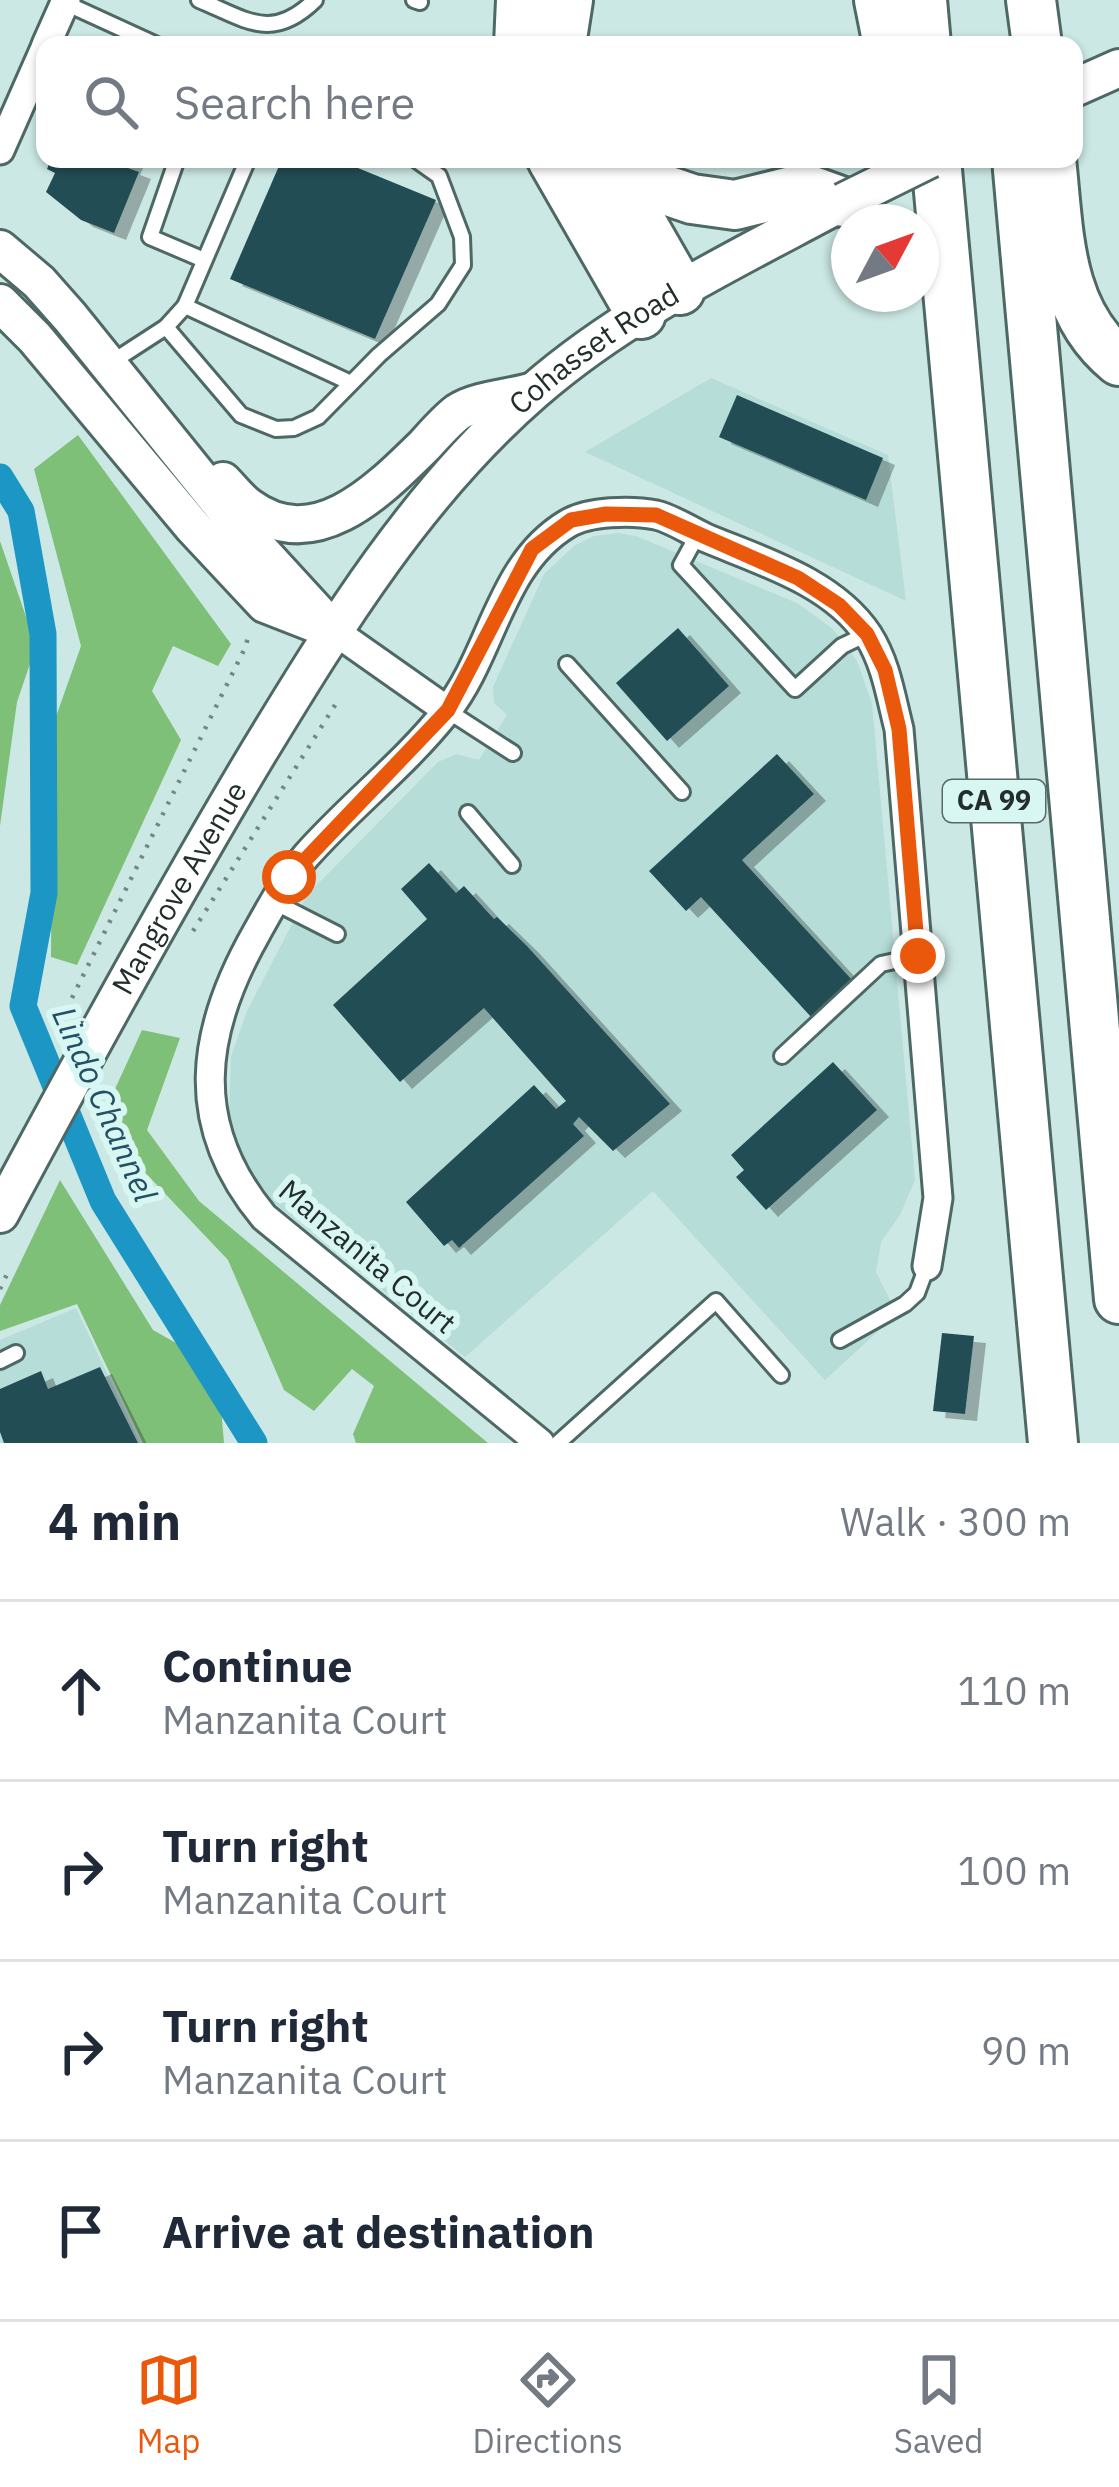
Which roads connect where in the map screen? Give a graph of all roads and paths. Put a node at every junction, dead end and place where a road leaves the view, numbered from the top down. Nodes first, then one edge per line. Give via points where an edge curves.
1 (199, 0) edge
2 (315, 0) edge
3 (521, 0) edge
4 (568, 0) edge
5 (879, 0) edge
6 (922, 0) edge
7 (1003, 0) edge
8 (1031, 0) edge
9 (65, 2) edge
10 (50, 36) edge
11 (138, 36) edge
12 (519, 36) edge
13 (562, 36) edge
14 (886, 36) edge
15 (925, 36) edge
16 (1006, 36) edge
17 (1036, 36) edge
18 (36, 68) edge
19 (0, 150) edge
20 (175, 168) edge
21 (244, 168) edge
22 (428, 168) edge
23 (559, 168) edge
24 (612, 168) edge
25 (622, 168) edge
26 (904, 168) edge
27 (914, 168) edge
28 (934, 168) edge
29 (1018, 168) edge
30 (1052, 168) edge
31 (843, 202) junction
32 (909, 204) edge
33 (0, 249) edge
34 (204, 260) junction
35 (661, 302) junction
36 (0, 303) edge
37 (184, 306) junction
38 (923, 312) edge
39 (166, 327) junction
40 (1119, 361) edge
41 (109, 364) junction
42 (351, 383) junction
43 (533, 392) junction
44 (155, 424) junction
45 (965, 487) junction
46 (698, 534) junction
47 (250, 628) dead end
48 (332, 630) junction
49 (867, 634) junction
50 (567, 664) dead end
51 (338, 702) dead end
52 (448, 710) junction
53 (513, 753) dead end
54 (682, 792) dead end
55 (468, 813) dead end
56 (512, 865) dead end
57 (274, 902) junction
58 (337, 934) dead end
59 (190, 935) dead end
60 (918, 956) junction
61 (72, 998) dead end
62 (782, 1056) dead end
63 (7, 1201) edge
64 (927, 1266) joint
65 (8, 1272) dead end
66 (0, 1289) edge
67 (1119, 1298) edge
68 (840, 1340) dead end
69 (16, 1353) dead end
70 (0, 1360) edge
71 (782, 1375) dead end
72 (540, 1443) edge
73 (559, 1443) edge
74 (1052, 1443) edge

1 - 2 lane via 268,25 285,24
3 - 12 highway
4 - 13 highway
5 - 14 highway
6 - 15 highway
7 - 16 highway
8 - 17 highway
9 - 10 street
9 - 11 lane
18 - 19 street
20 - 34 lane via 150,237
21 - 34 lane
22 - 42 lane via 439,176 462,237 463,265 438,304
23 - 35 highway
24 - 35 highway
25 - 31 highway via 692,200 735,205 804,188
26 - 32 highway
27 - 31 main road, Cohasset Road, bridge
28 - 45 highway, CA 99
29 - 67 highway, CA 99
30 - 40 highway via 1066,283 1084,321
31 - 35 main road, Cohasset Road
33 - 41 main road
34 - 37 lane
35 - 43 main road, Cohasset Road
36 - 48 main road via 265,604
37 - 39 lane
37 - 42 lane
38 - 45 highway via 938,423
39 - 41 lane
39 - 42 lane via 241,415 276,429 318,417
41 - 44 main road
43 - 44 main road via 460,410 357,506 304,524 250,508
43 - 48 main road, Cohasset Road via 416,514
44 - 48 main road
45 - 74 highway, CA 99
46 - 49 street, Manzanita Court via 798,578
46 - 49 lane via 681,565 795,688
46 - 52 street, Manzanita Court via 656,515 571,520 532,549
47 - 61 path
48 - 52 street
48 - 63 main road, Mangrove Avenue
49 - 60 street, Manzanita Court via 899,729
50 - 54 lane
51 - 59 path
52 - 53 lane
52 - 57 street, Manzanita Court via 308,854
55 - 56 lane
57 - 58 lane
57 - 72 street, Manzanita Court via 214,1028 209,1096 226,1161 291,1242
60 - 62 lane via 881,964
60 - 64 street, Manzanita Court via 938,1198
64 - 68 lane via 905,1304
65 - 66 path
69 - 70 lane
71 - 73 lane via 716,1301

